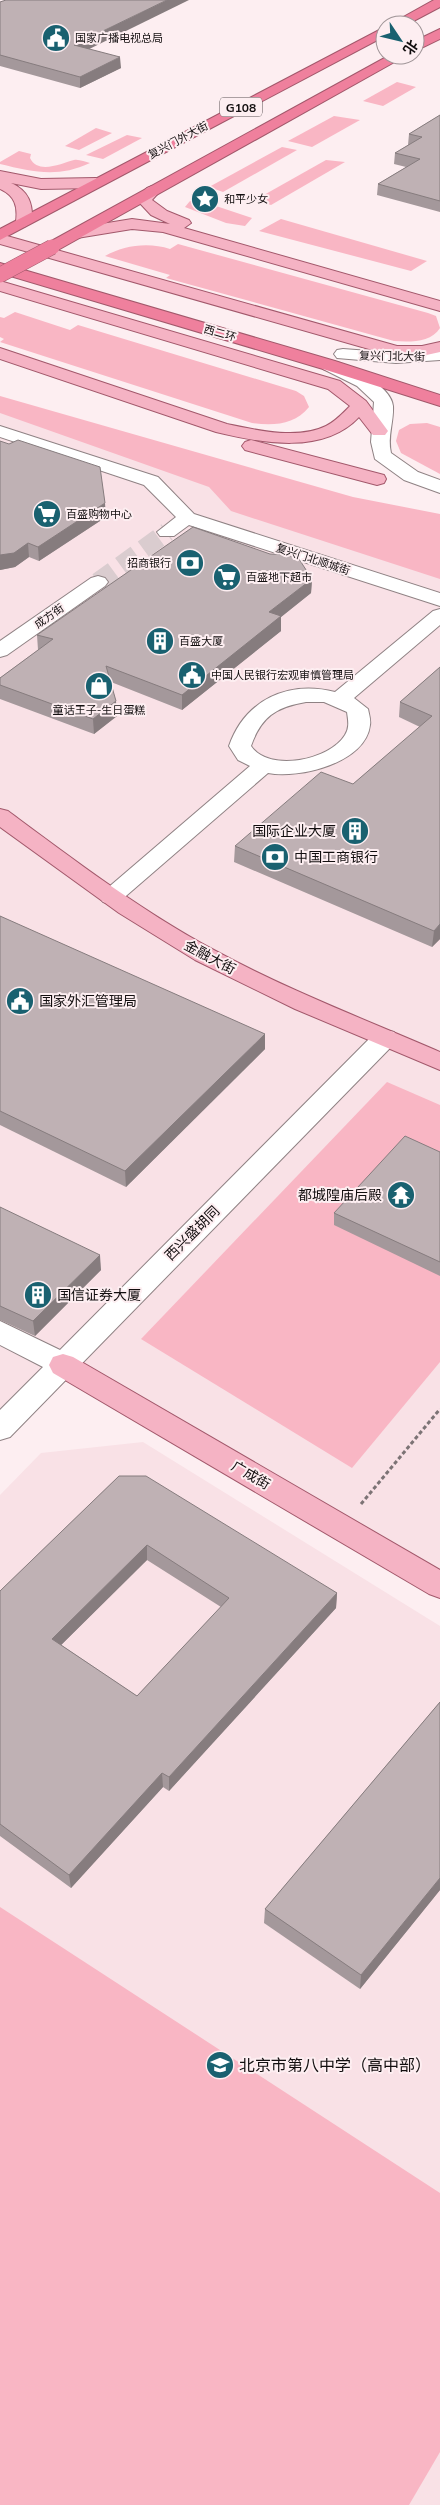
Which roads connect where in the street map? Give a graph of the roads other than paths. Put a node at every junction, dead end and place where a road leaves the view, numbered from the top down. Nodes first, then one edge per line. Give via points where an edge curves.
1 (440, 2) edge
2 (415, 15) edge
3 (440, 33) edge
4 (375, 36) edge
5 (425, 41) edge
6 (382, 65) edge
7 (0, 176) edge
8 (96, 183) junction
9 (0, 184) edge
10 (152, 190) junction
11 (24, 222) junction
12 (77, 233) junction
13 (2, 236) edge
14 (0, 252) edge
15 (0, 268) edge
16 (0, 275) edge
17 (0, 286) edge
18 (440, 292) edge
19 (440, 306) edge
20 (440, 346) edge
21 (407, 351) junction
22 (0, 353) edge
23 (343, 354) junction
24 (440, 354) edge
25 (0, 363) edge
26 (328, 365) junction
27 (414, 374) dead end
28 (440, 401) edge
29 (360, 405) junction
30 (379, 430) junction
31 (0, 431) edge
32 (377, 480) joint
33 (440, 488) edge
34 (186, 518) junction
35 (167, 532) tunnel mouth
36 (98, 582) tunnel mouth
37 (440, 600) edge
38 (440, 615) edge
39 (0, 651) edge
40 (340, 700) junction
41 (264, 765) junction
42 (0, 816) edge
43 (0, 837) edge
44 (111, 897) junction
45 (378, 1044) junction
46 (438, 1063) edge
47 (0, 1332) edge
48 (63, 1365) junction
49 (0, 1429) edge
50 (440, 1585) edge

1 - 2 highway
3 - 5 highway
4 - 8 highway, 复兴门外大街 / G108
6 - 10 highway, G108
7 - 8 main road via 41,184
8 - 11 highway, 复兴门外大街 / G108
9 - 11 main road via 22,196 26,207
10 - 12 highway, G108
10 - 18 main road via 144,200 147,204 181,222
11 - 13 highway, 复兴门外大街
12 - 16 highway, bridge
12 - 19 main road via 132,224 164,227
13 - 21 main road via 345,337
14 - 23 highway, 西二环
15 - 26 highway, 西二环
17 - 29 main road via 334,385
20 - 21 main road
21 - 24 main road
22 - 29 main road via 247,434 296,436 328,432 347,420
23 - 24 street, 复兴门北大街 via 396,358
23 - 27 highway, 西二环
25 - 32 main road via 210,435
26 - 28 highway, 西二环
26 - 30 street, 复兴门北大街 via 364,383 382,397 385,406
29 - 30 main road
30 - 33 street, 复兴门北大街 via 382,455 411,476
31 - 34 street via 151,481
32 - 33 street
34 - 35 street
34 - 37 street, 复兴门北顺城街
36 - 39 street, 成方街
38 - 40 street
40 - 41 street via 356,709 360,725 357,734 340,752 300,767
40 - 41 street via 318,695 296,696 275,703 259,714 247,727 240,746 246,756
41 - 44 street
42 - 44 main road, 金融大街
43 - 45 main road via 97,910 169,954 235,990
44 - 45 main road, 金融大街 via 172,937
45 - 46 main road
45 - 48 street, 西兴盛胡同
47 - 48 street
48 - 49 street, 西兴盛胡同
48 - 50 main road, 广成街

